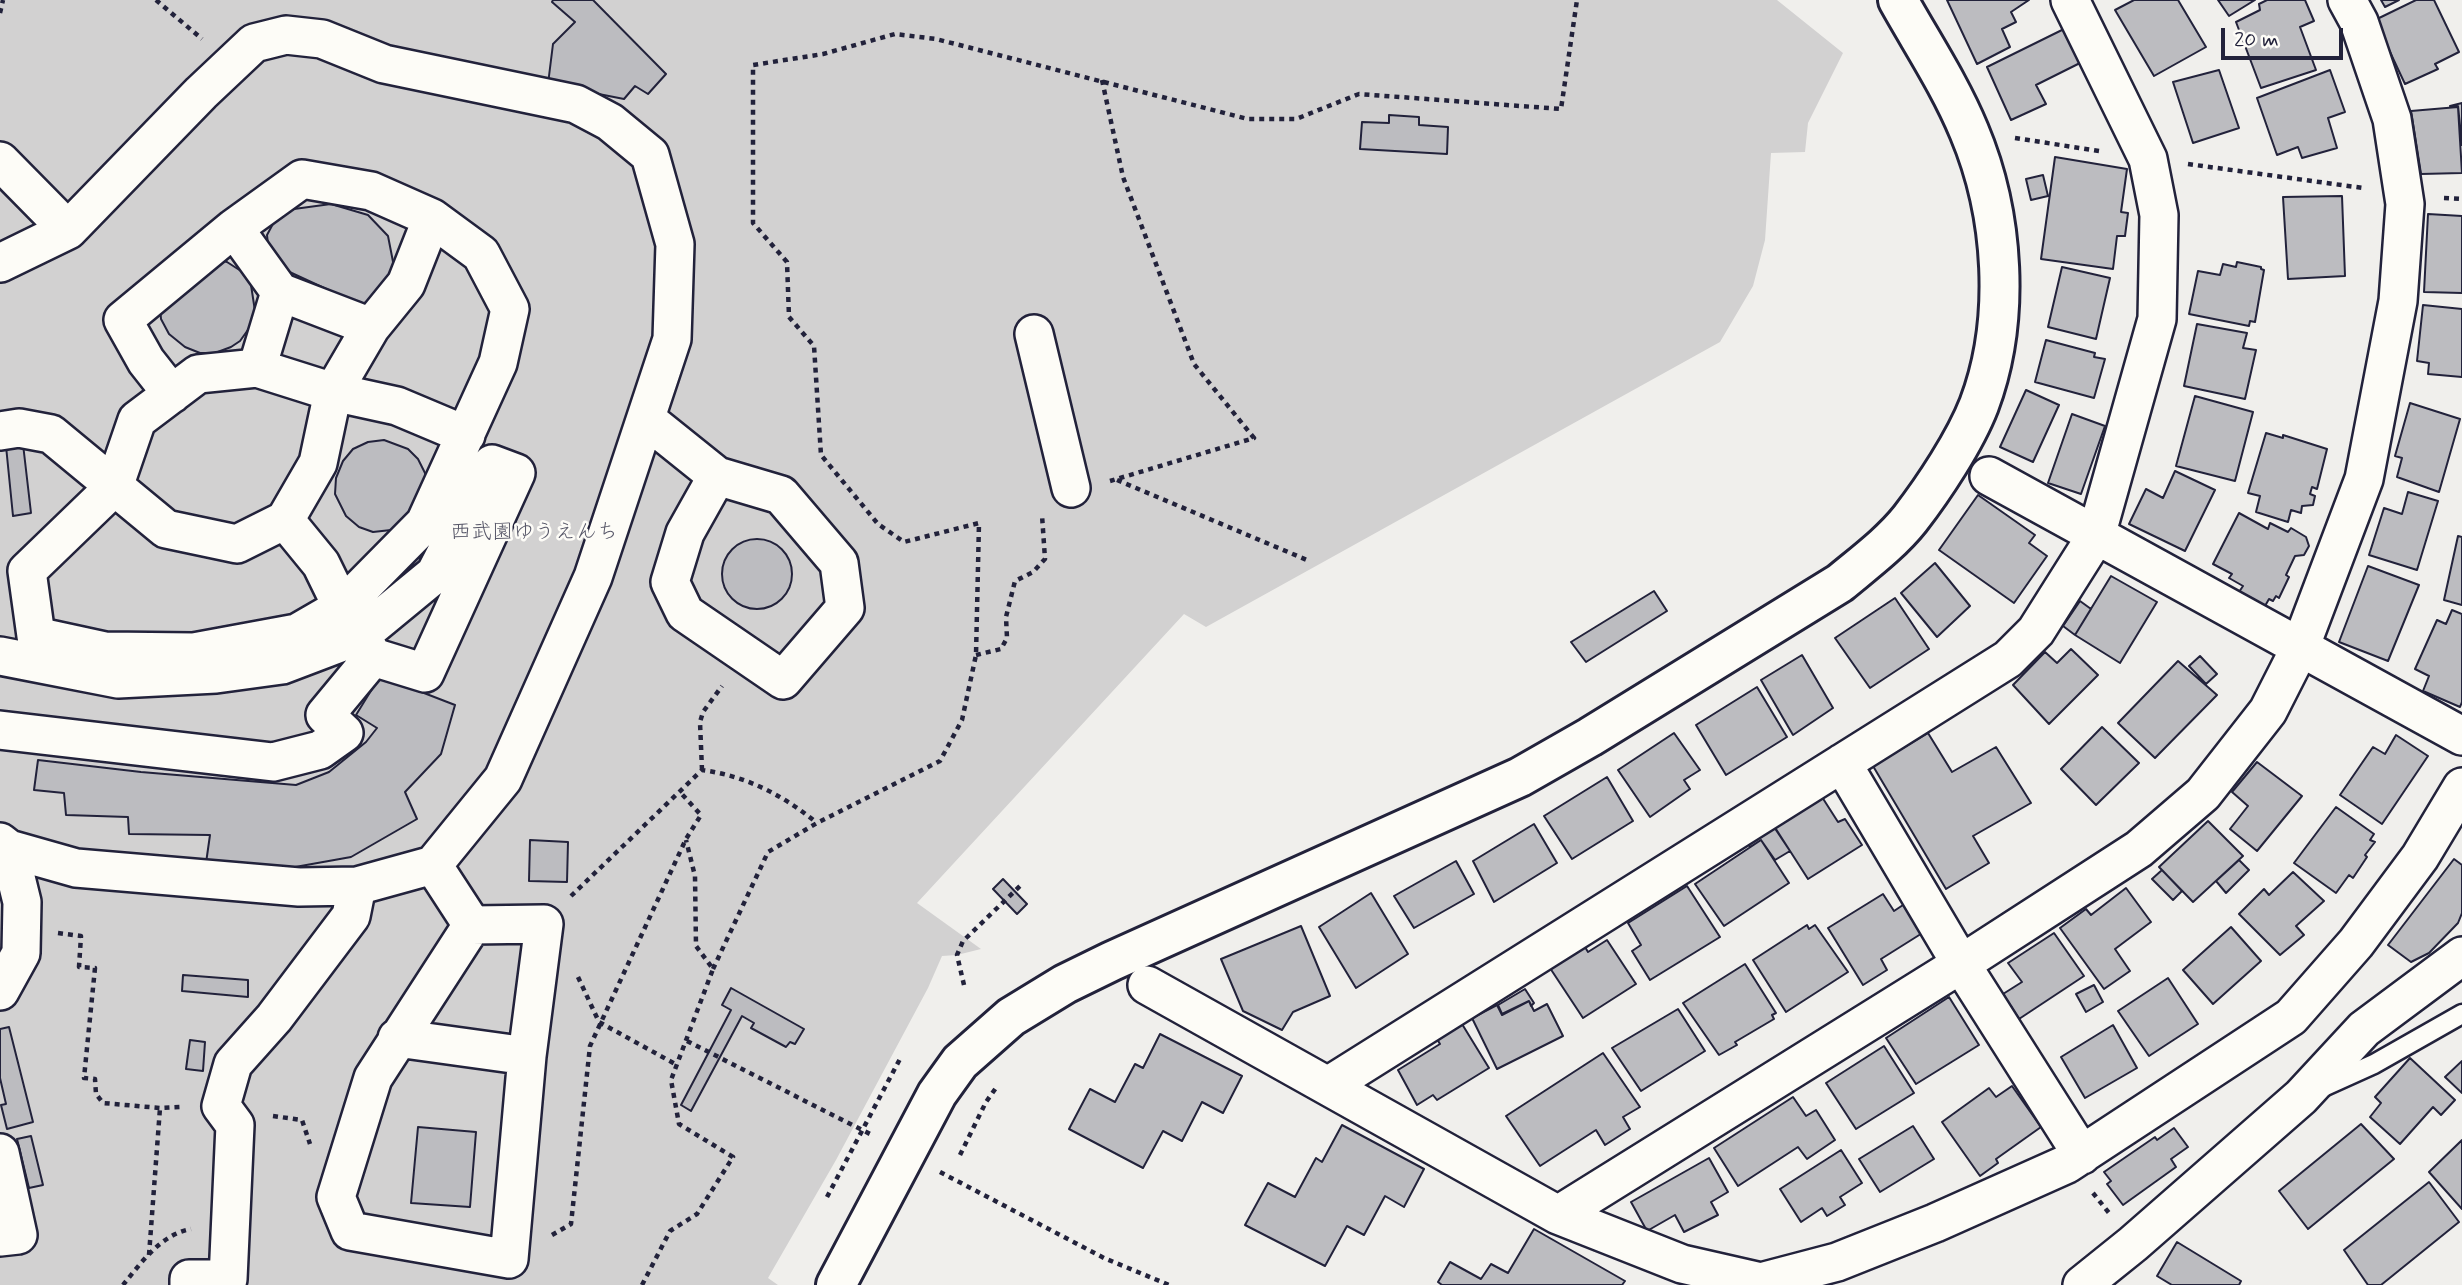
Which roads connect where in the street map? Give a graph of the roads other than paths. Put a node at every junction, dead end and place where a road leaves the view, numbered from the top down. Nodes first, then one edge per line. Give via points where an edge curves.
1 (1898, 0) edge
2 (2070, 0) edge
3 (2347, 0) edge
4 (0, 161) edge
5 (432, 218) junction
6 (233, 228) junction
7 (68, 230) junction
8 (0, 263) edge
9 (280, 292) junction
10 (371, 327) junction
11 (1034, 334) dead end
12 (257, 368) junction
13 (333, 392) junction
14 (172, 394) junction
15 (646, 419) junction
16 (0, 431) edge
17 (466, 435) junction
18 (717, 476) junction
19 (1989, 476) dead end
20 (114, 487) junction
21 (1071, 488) road end
22 (285, 520) junction
23 (2096, 536) junction
24 (360, 624) junction
25 (2300, 648) junction
26 (0, 656) edge
27 (0, 730) edge
28 (2462, 736) edge
29 (1842, 763) junction
30 (2462, 787) edge
31 (4, 846) edge
32 (433, 866) junction
33 (356, 886) junction
34 (472, 925) junction
35 (2462, 956) edge
36 (1961, 964) junction
37 (1147, 985) dead end
38 (0, 990) edge
39 (2462, 1014) edge
40 (397, 1038) junction
41 (527, 1056) junction
42 (1328, 1086) junction
43 (2301, 1097) junction
44 (0, 1153) edge
45 (2085, 1170) junction
46 (1558, 1215) junction
47 (0, 1237) edge
48 (188, 1285) edge
49 (836, 1285) edge
50 (2082, 1285) edge

1 - 49 street via 1969,131 1997,231 1998,302 1991,361 1979,406 1909,520 1840,583 1520,777 1112,961 1011,1017 960,1062 937,1094
2 - 23 street via 2148,159 2160,215 2157,319
3 - 25 street via 2392,119 2403,193 2398,301 2364,480
4 - 7 street
5 - 6 street via 371,191 302,179
5 - 10 street via 406,284
5 - 17 street via 481,254 510,309 498,363
6 - 9 street
6 - 14 street via 123,320
7 - 8 street
7 - 15 street via 254,43 286,35 322,39 384,64 576,104 610,122 650,155 675,244 672,339
9 - 10 street
9 - 12 street
10 - 13 street
11 - 21 street
12 - 13 street
12 - 14 street via 198,374
13 - 17 street via 397,406
13 - 22 street via 318,463
14 - 20 street via 137,420
15 - 18 street
15 - 32 street via 593,577 503,779
16 - 20 street via 19,428 51,434
17 - 24 street via 425,523
18 - 18 street via 781,495 839,563 845,608 783,680 685,613 670,582 685,533
19 - 23 street
20 - 22 street via 166,529 237,544
20 - 24 street via 27,571 36,636 104,651 194,652
22 - 24 street
23 - 25 street
23 - 29 street via 2036,631 2008,659
24 - 24 street via 435,574 492,464 516,472 425,673
24 - 26 street via 282,666 216,674 118,679
24 - 27 street via 325,715 344,733 320,750 273,762
25 - 28 street
25 - 36 street via 2268,711 2203,794 2139,849
29 - 36 street
29 - 42 street
30 - 45 street via 2412,868 2356,943 2291,1017
31 - 33 street via 63,866 299,887
31 - 38 street via 22,902 21,953
32 - 33 street
32 - 34 street
33 - 48 street via 351,916 233,1064 228,1115 228,1279 189,1279
34 - 40 street
34 - 41 street via 544,924
35 - 43 street via 2364,1029
36 - 45 street
36 - 46 street
37 - 42 street
39 - 43 lane via 2374,1064
40 - 41 street
40 - 41 street via 373,1078 336,1197 350,1231 509,1259
42 - 46 street
43 - 50 street
44 - 47 street via 18,1236
45 - 46 street via 2008,1191 1837,1262 1761,1282 1682,1264

